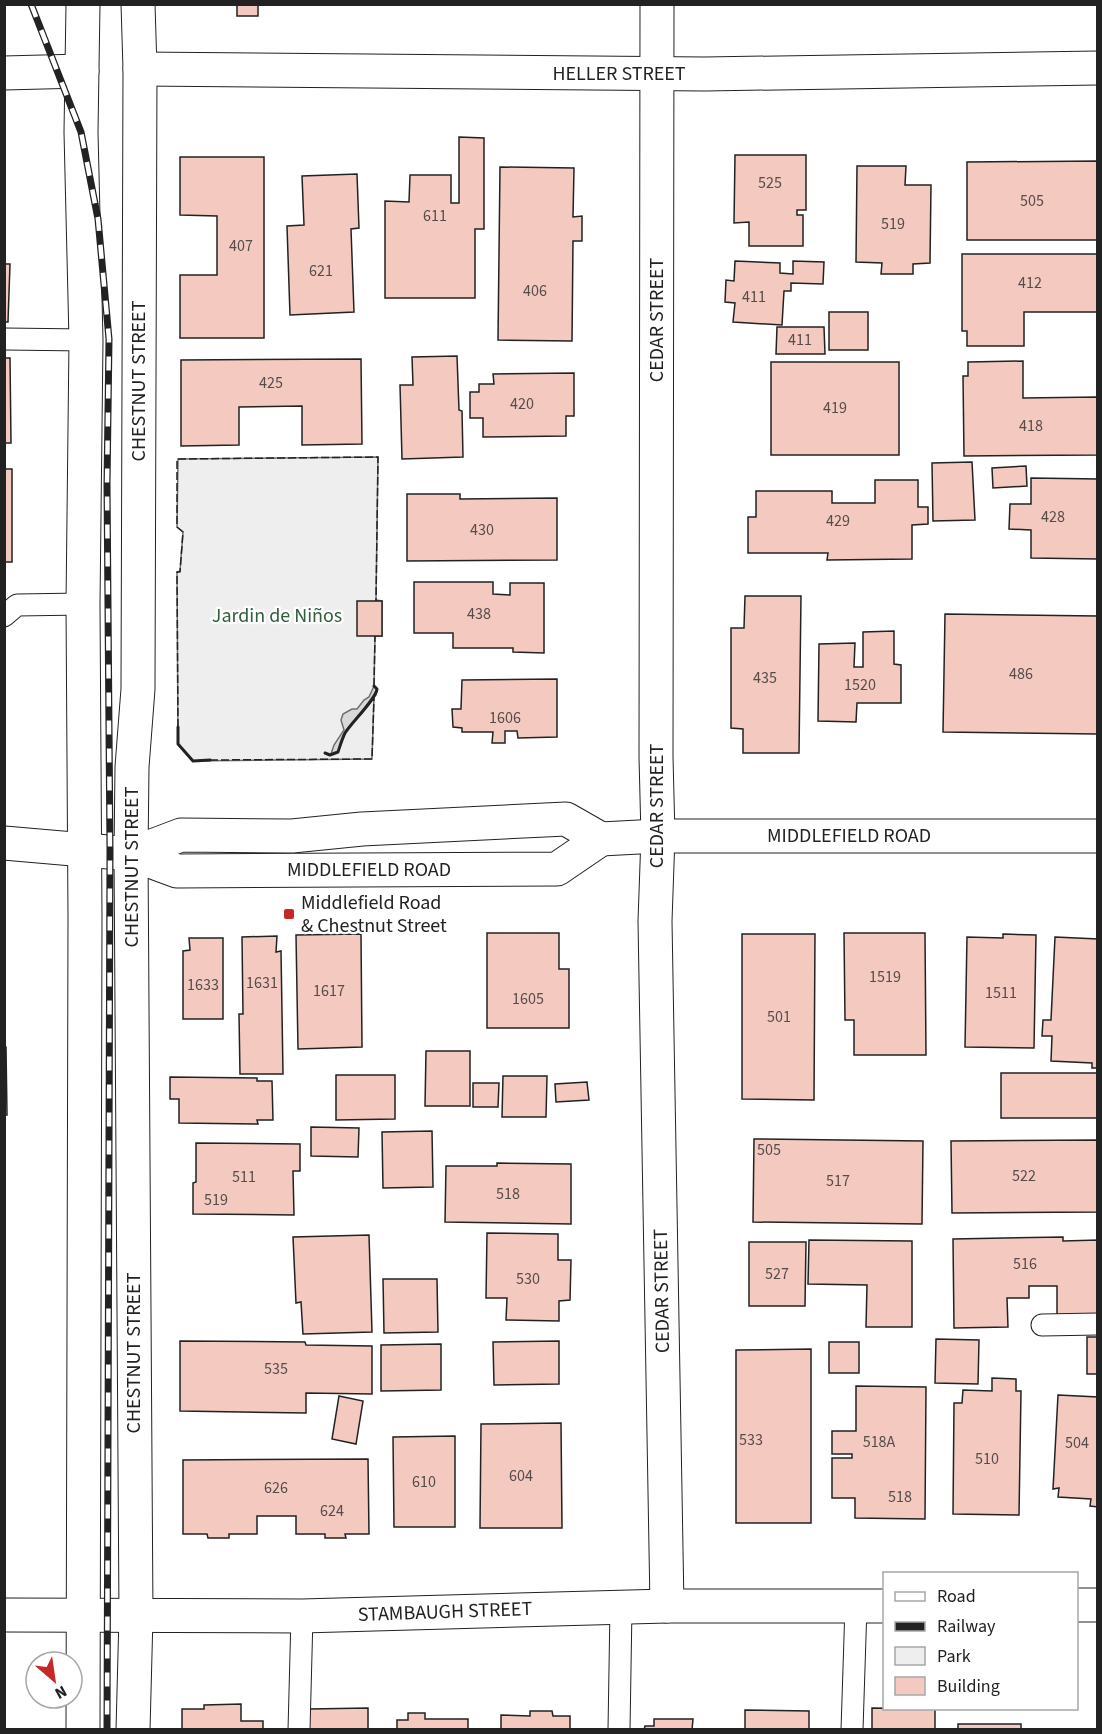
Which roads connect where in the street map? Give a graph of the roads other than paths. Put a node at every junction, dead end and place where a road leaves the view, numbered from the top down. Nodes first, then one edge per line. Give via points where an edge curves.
1 (83, 4) edge
2 (138, 4) edge
3 (657, 4) edge
4 (1098, 68) edge
5 (140, 69) junction
6 (82, 71) junction
7 (4, 73) edge
8 (657, 74) junction
9 (4, 339) edge
10 (86, 340) junction
11 (83, 604) junction
12 (4, 616) edge
13 (658, 836) junction
14 (1098, 837) edge
15 (601, 838) junction
16 (4, 843) edge
17 (84, 849) junction
18 (131, 854) junction
19 (1098, 1324) edge
20 (1041, 1325) dead end
21 (1078, 1605) edge
22 (1098, 1605) edge
23 (667, 1606) junction
24 (870, 1606) edge
25 (621, 1607) junction
26 (4, 1615) edge
27 (83, 1616) junction
28 (136, 1616) junction
29 (302, 1616) junction
30 (83, 1730) edge
31 (133, 1730) edge
32 (299, 1730) edge
33 (619, 1730) edge
34 (852, 1730) edge

1 - 6 street
2 - 5 street, CHESTNUT STREET
3 - 8 street, CEDAR STREET
4 - 8 street, HELLER STREET
5 - 8 street, HELLER STREET
5 - 18 street, CHESTNUT STREET via 138,689
6 - 7 street
6 - 10 street
8 - 13 street, CEDAR STREET
9 - 10 lane
10 - 11 street
11 - 12 lane via 17,604
11 - 17 street
13 - 14 street, MIDDLEFIELD ROAD
13 - 15 street, MIDDLEFIELD ROAD
13 - 23 street, CEDAR STREET via 655,927
15 - 18 street, MIDDLEFIELD ROAD via 566,819 292,836 181,835
15 - 18 street, MIDDLEFIELD ROAD via 557,869 177,871
16 - 17 street, MIDDLEFIELD ROAD
17 - 18 street, MIDDLEFIELD ROAD
17 - 27 street
18 - 28 street, CHESTNUT STREET
19 - 20 lane
21 - 22 street
23 - 24 street, STAMBAUGH STREET
23 - 25 street, STAMBAUGH STREET
24 - 34 lane
25 - 29 street, STAMBAUGH STREET
25 - 33 lane
26 - 27 street, STAMBAUGH STREET
27 - 28 street, STAMBAUGH STREET
27 - 30 street
28 - 29 street, STAMBAUGH STREET
28 - 31 street, CHESTNUT STREET
29 - 32 lane

